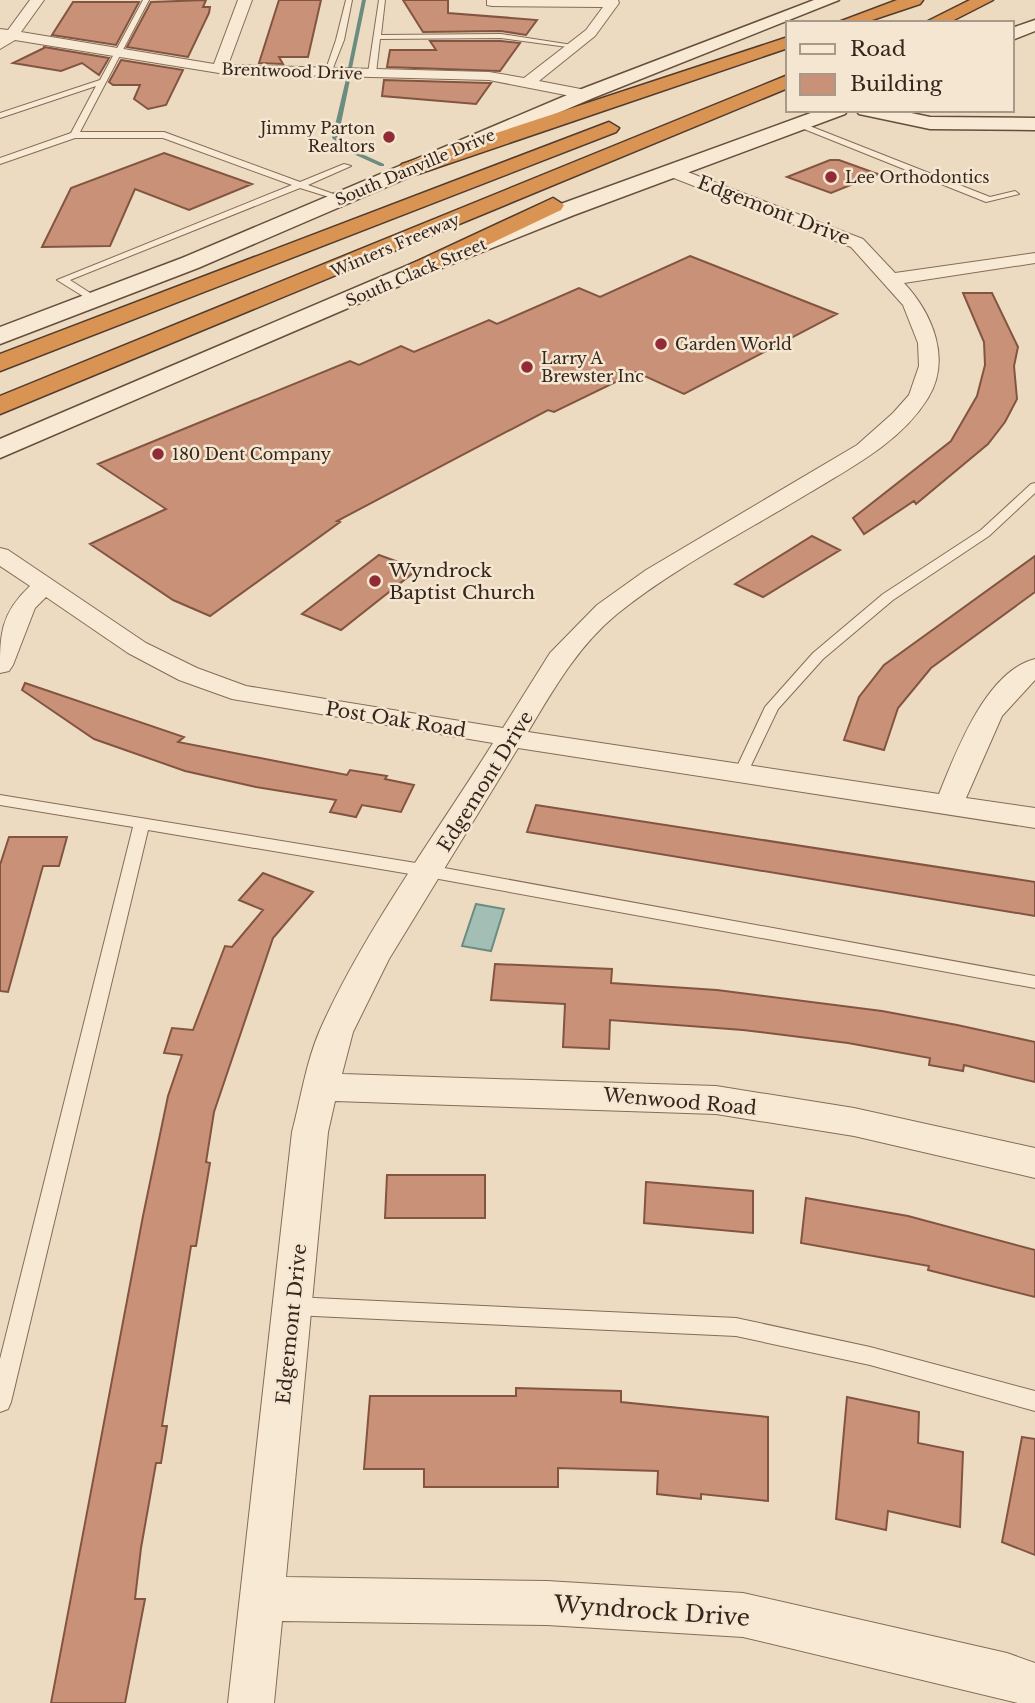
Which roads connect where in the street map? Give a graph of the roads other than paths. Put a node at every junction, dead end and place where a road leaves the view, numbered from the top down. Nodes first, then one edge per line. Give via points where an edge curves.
1 (37, 0) edge
2 (146, 0) edge
3 (245, 0) edge
4 (349, 0) edge
5 (382, 0) edge
6 (830, 0) edge
7 (914, 0) edge
8 (936, 0) edge
9 (984, 0) edge
10 (492, 2) dead end
11 (612, 2) edge
12 (851, 21) edge
13 (889, 21) edge
14 (937, 21) edge
15 (1035, 25) edge
16 (6, 34) edge
17 (1014, 34) edge
18 (377, 37) junction
19 (786, 42) edge
20 (0, 45) edge
21 (575, 46) junction
22 (118, 53) junction
23 (786, 62) edge
24 (219, 69) junction
25 (327, 73) junction
26 (372, 73) junction
27 (529, 81) junction
28 (100, 82) junction
29 (786, 82) edge
30 (786, 88) edge
31 (586, 94) junction
32 (677, 103) dead end
33 (833, 112) edge
34 (876, 112) edge
35 (0, 116) edge
36 (628, 121) dead end
37 (1035, 124) edge
38 (802, 125) junction
39 (74, 135) junction
40 (0, 161) edge
41 (347, 166) dead end
42 (410, 169) junction
43 (672, 172) junction
44 (299, 185) junction
45 (1016, 194) dead end
46 (339, 200) junction
47 (1033, 261) edge
48 (419, 269) junction
49 (893, 279) junction
50 (94, 300) junction
51 (0, 336) edge
52 (0, 363) edge
53 (0, 406) edge
54 (0, 449) edge
55 (1035, 487) edge
56 (0, 555) edge
57 (45, 585) junction
58 (0, 664) edge
59 (1030, 676) edge
60 (512, 738) junction
61 (741, 773) junction
62 (0, 800) edge
63 (948, 804) junction
64 (1035, 817) edge
65 (142, 823) junction
66 (428, 871) junction
67 (1035, 982) edge
68 (320, 1087) junction
69 (1035, 1163) edge
70 (293, 1306) junction
71 (1035, 1401) edge
72 (0, 1402) edge
73 (261, 1599) junction
74 (1035, 1686) edge
75 (251, 1703) edge

1 - 16 street
2 - 22 lane
3 - 24 street
4 - 25 lane
5 - 18 lane
6 - 31 main road, South Danville Drive
7 - 12 highway
8 - 13 highway
9 - 14 highway
10 - 11 street
11 - 21 street via 596,28
15 - 17 main road
16 - 20 street
16 - 22 street, Brentwood Drive
18 - 21 lane via 501,36
18 - 26 lane
19 - 42 highway
21 - 27 street
22 - 24 street, Brentwood Drive
22 - 28 lane
23 - 32 highway
24 - 25 street, Brentwood Drive
25 - 26 street, Brentwood Drive
26 - 27 street, Brentwood Drive
27 - 31 street, Brentwood Drive
28 - 35 lane
28 - 39 lane
29 - 53 highway, Winters Freeway
30 - 48 highway
31 - 42 main road, South Danville Drive
33 - 38 main road, South Clack Street
34 - 37 main road via 930,123
36 - 52 highway, Winters Freeway
38 - 43 main road, South Clack Street
38 - 45 lane via 989,200
39 - 40 lane
39 - 44 lane via 164,135
41 - 44 lane
42 - 46 main road, South Danville Drive
43 - 48 main road, South Clack Street
43 - 49 street, Edgemont Drive via 857,243
44 - 46 lane
44 - 50 lane via 62,279
46 - 50 main road, South Danville Drive
47 - 49 street
48 - 54 main road, South Clack Street
49 - 60 street, Edgemont Drive via 912,303 928,343 929,366 919,396 901,418 865,450 655,575 606,610 559,659
50 - 51 main road, South Danville Drive
55 - 61 lane via 985,533 888,597 818,656 772,707
56 - 57 street, Post Oak Road
57 - 58 street via 24,605
57 - 60 street, Post Oak Road via 137,648 188,674 241,693
59 - 63 street via 987,714
60 - 61 street, Post Oak Road
60 - 66 street, Edgemont Drive
61 - 63 street, Post Oak Road
62 - 65 lane
63 - 64 street, Post Oak Road
65 - 66 lane
65 - 72 lane
66 - 67 lane
66 - 68 street, Edgemont Drive via 375,956 336,1032
68 - 69 street, Wenwood Road via 716,1100 854,1122
68 - 70 street, Edgemont Drive via 310,1132
70 - 71 lane via 736,1327 870,1356
70 - 73 street, Edgemont Drive
73 - 74 street, Wyndrock Drive via 547,1602 743,1615
73 - 75 street, Edgemont Drive

